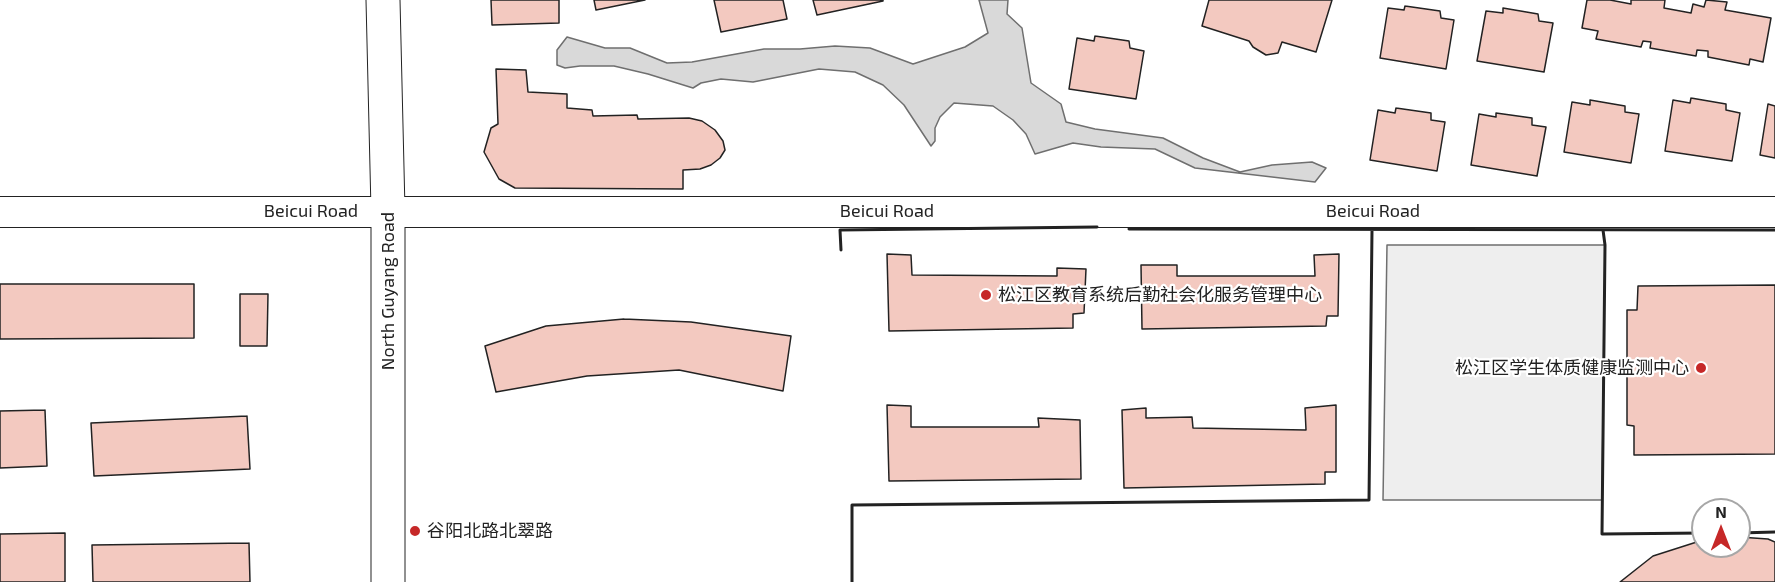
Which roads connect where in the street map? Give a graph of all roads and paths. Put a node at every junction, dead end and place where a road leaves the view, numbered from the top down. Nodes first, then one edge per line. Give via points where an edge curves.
1 (383, 0) edge
2 (388, 210) junction
3 (0, 212) edge
4 (1775, 212) edge
5 (388, 582) edge

1 - 2 main road, North Guyang Road
2 - 3 street, Beicui Road
2 - 4 street, Beicui Road
2 - 5 main road, North Guyang Road

